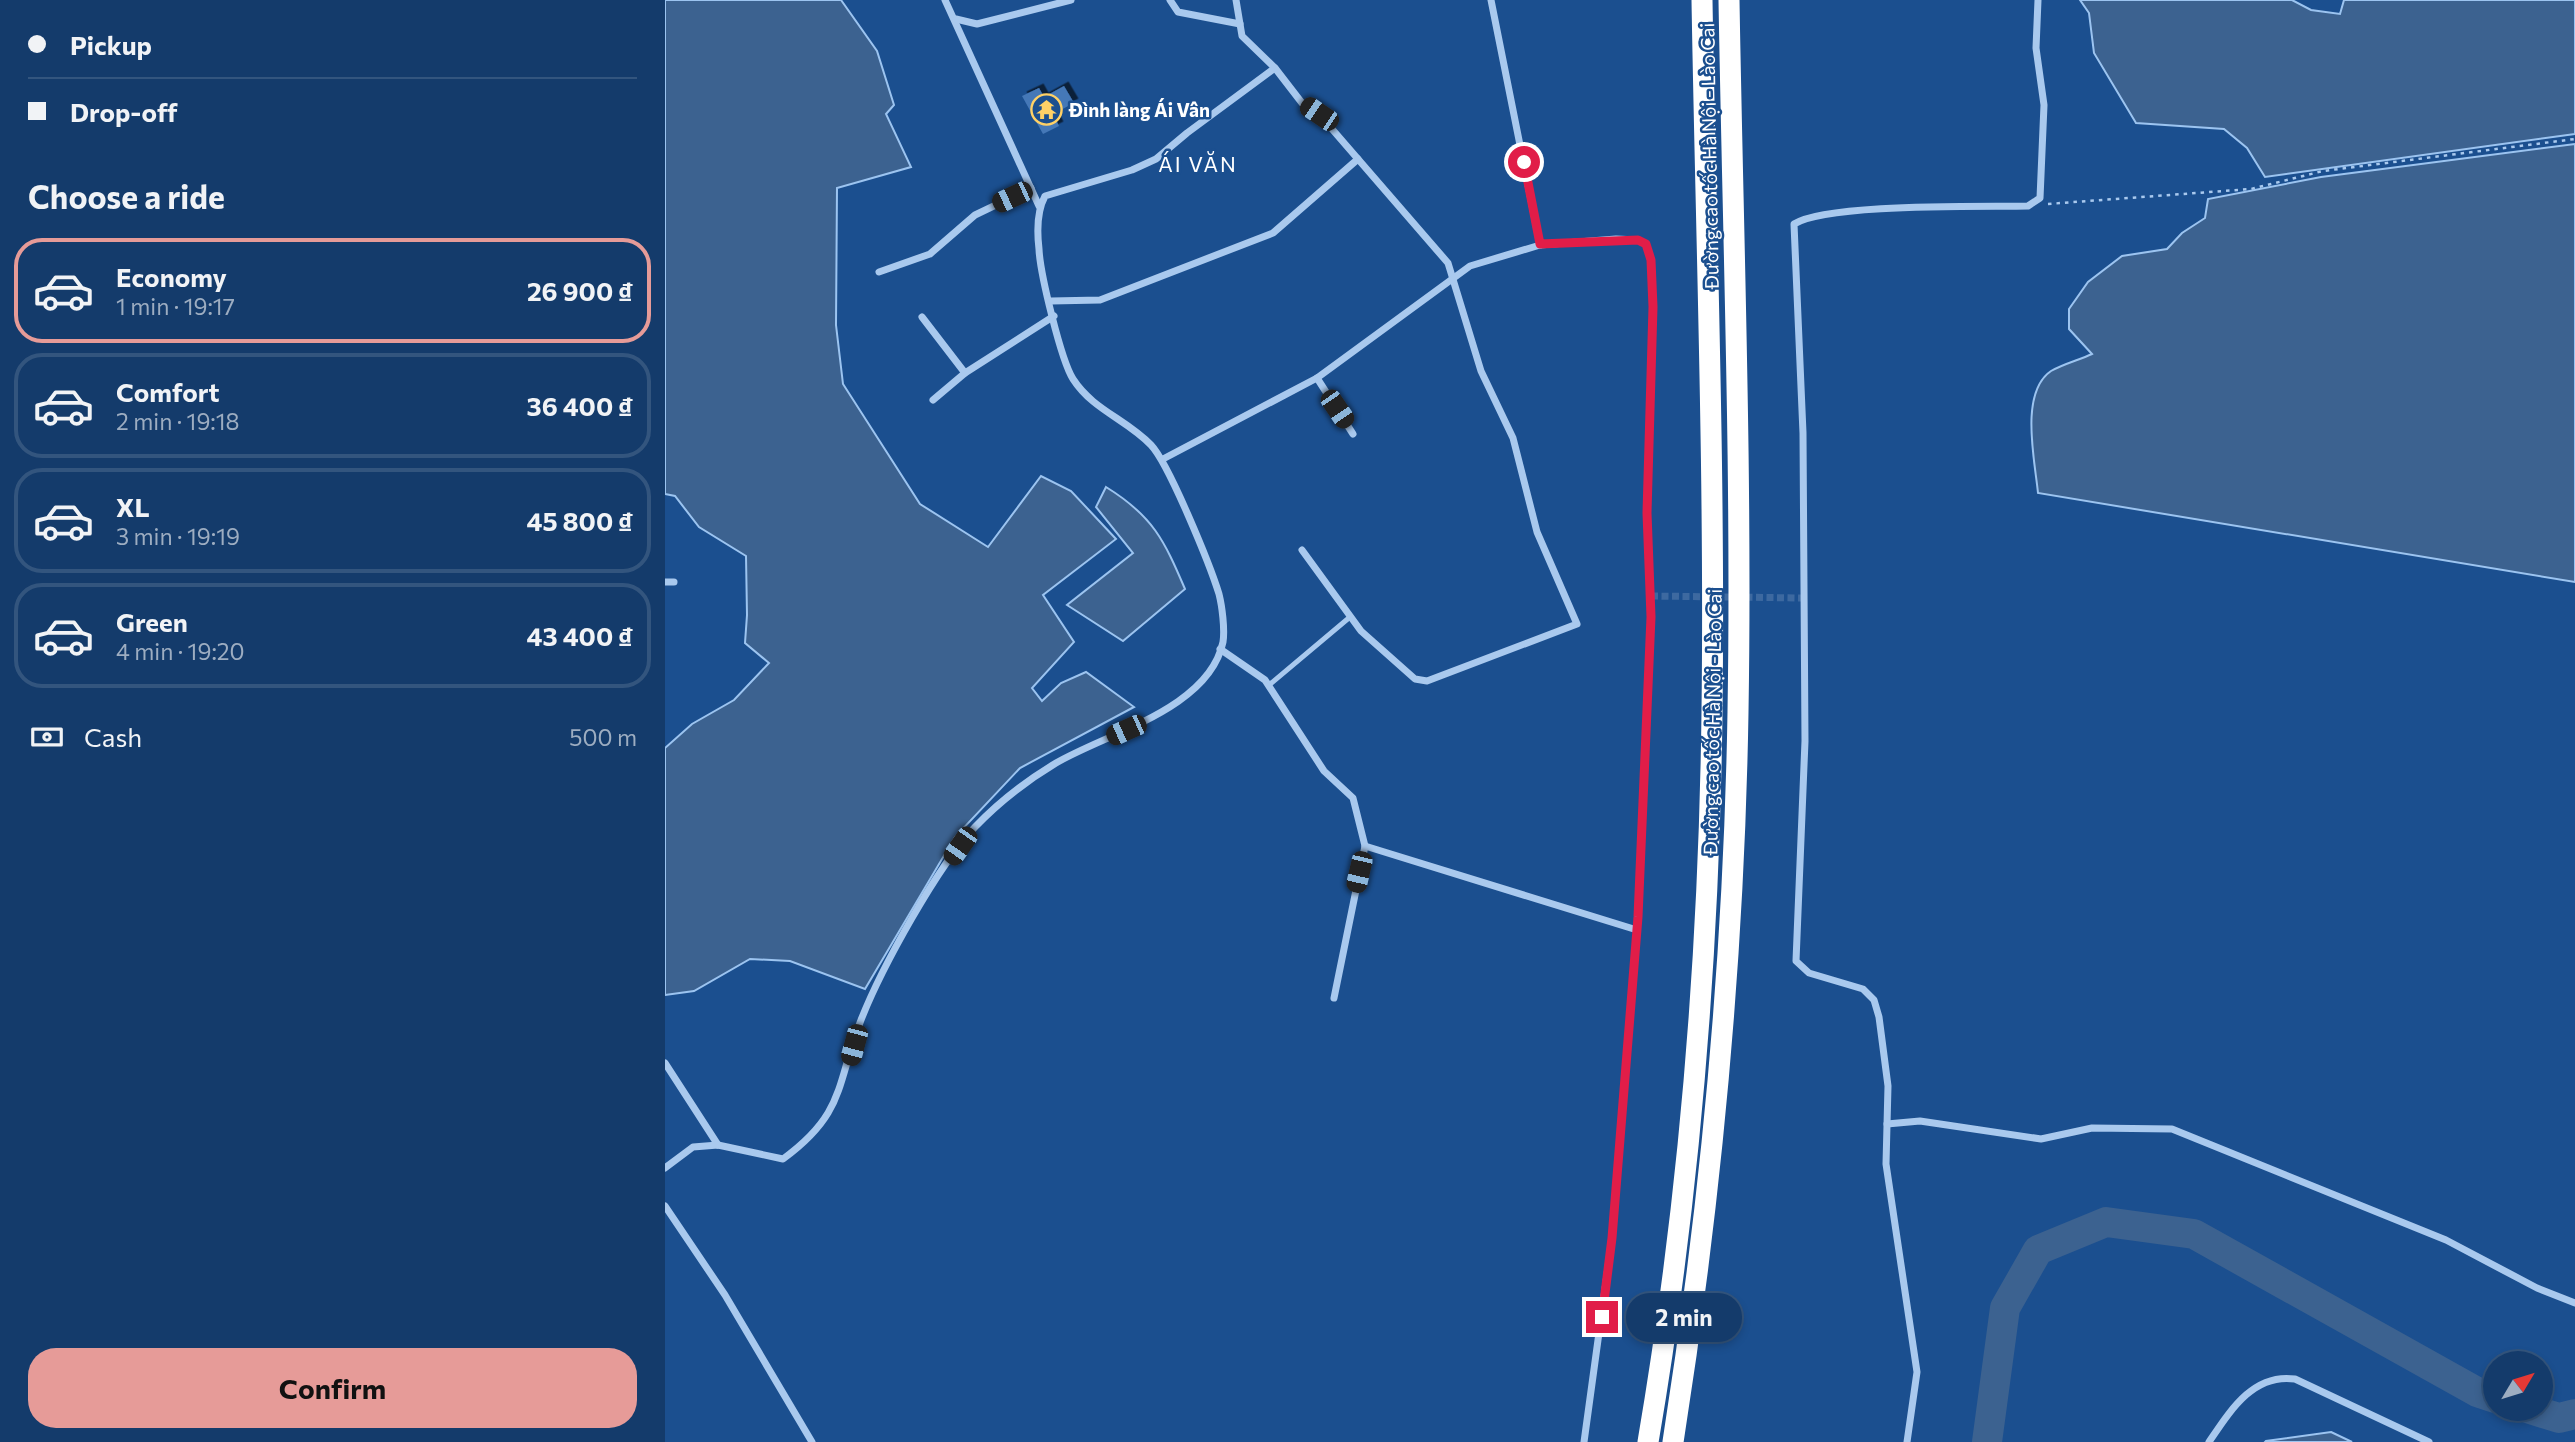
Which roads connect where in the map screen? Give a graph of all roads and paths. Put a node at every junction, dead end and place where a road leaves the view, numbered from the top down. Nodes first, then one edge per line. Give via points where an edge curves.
1 (945, 0) edge
2 (1071, 0) edge
3 (1170, 0) edge
4 (1236, 0) edge
5 (1491, 0) edge
6 (1702, 0) edge
7 (1729, 0) edge
8 (2038, 0) edge
9 (956, 19) junction
10 (1240, 24) junction
11 (1275, 68) junction
12 (2575, 139) edge
13 (1358, 159) junction
14 (1031, 188) junction
15 (1039, 206) junction
16 (2028, 206) junction
17 (1540, 244) junction
18 (879, 272) dead end
19 (1453, 278) junction
20 (1051, 301) junction
21 (1054, 316) junction
22 (922, 317) dead end
23 (965, 373) junction
24 (1317, 378) junction
25 (933, 400) dead end
26 (1353, 434) dead end
27 (1163, 459) junction
28 (1302, 550) dead end
29 (665, 582) edge
30 (674, 582) dead end
31 (1350, 617) junction
32 (1220, 649) junction
33 (1269, 685) junction
34 (1365, 846) junction
35 (1637, 930) junction
36 (1334, 998) dead end
37 (665, 1063) edge
38 (1887, 1124) junction
39 (718, 1145) junction
40 (665, 1168) edge
41 (665, 1206) edge
42 (2575, 1303) edge
43 (812, 1442) edge
44 (1584, 1442) edge
45 (1648, 1442) edge
46 (1673, 1442) edge
47 (1907, 1442) edge
48 (2209, 1442) edge
49 (2429, 1442) edge

1 - 9 street
2 - 9 street via 977,24
3 - 10 street via 1178,12
4 - 10 street
5 - 17 street
6 - 45 highway, Đường cao tốc Hà Nội - Lào Cai via 1712,491 1711,716 1691,1093 1672,1278
7 - 46 highway, Đường cao tốc Hà Nội - Lào Cai via 1738,714 1717,1092
8 - 16 street via 2036,48 2044,105 2040,198
9 - 14 street
10 - 11 street via 1242,36
11 - 13 street via 1302,103 1319,114
11 - 15 street via 1156,159 1045,196
12 - 16 path via 2322,171 2251,189
13 - 19 street via 1448,263
13 - 20 street via 1273,233 1100,300
14 - 15 street
14 - 18 street via 975,215 929,254
15 - 20 street via 1039,251
16 - 38 street via 1858,211 1806,216 1794,224 1803,433 1805,741 1796,961 1809,973 1863,989 1874,1000 1888,1086
17 - 19 street via 1470,266
17 - 35 street via 1638,240 1646,244 1651,260 1647,513 1651,617
19 - 24 street
19 - 31 street via 1481,372 1513,438 1537,532 1577,624 1427,681 1416,679
20 - 21 street
21 - 23 street
21 - 27 street via 1070,375 1086,397 1139,434
22 - 23 street
23 - 25 street
24 - 26 street
24 - 27 street
27 - 32 street via 1219,595
28 - 31 street
29 - 30 street
31 - 33 lane
32 - 33 street
32 - 39 street via 1214,666 1186,696 1058,761 1014,789 972,829 936,879 861,1020 836,1105 797,1148 783,1159
33 - 34 street via 1324,771 1353,798
34 - 35 street
34 - 36 street
35 - 44 street via 1612,1238
37 - 39 street
38 - 42 street via 1920,1121 2041,1139 2092,1128 2172,1129 2446,1240
38 - 47 street via 1886,1164 1917,1372
39 - 40 street via 693,1147
41 - 43 street via 725,1295
48 - 49 street via 2241,1399 2260,1383 2279,1377 2295,1379

